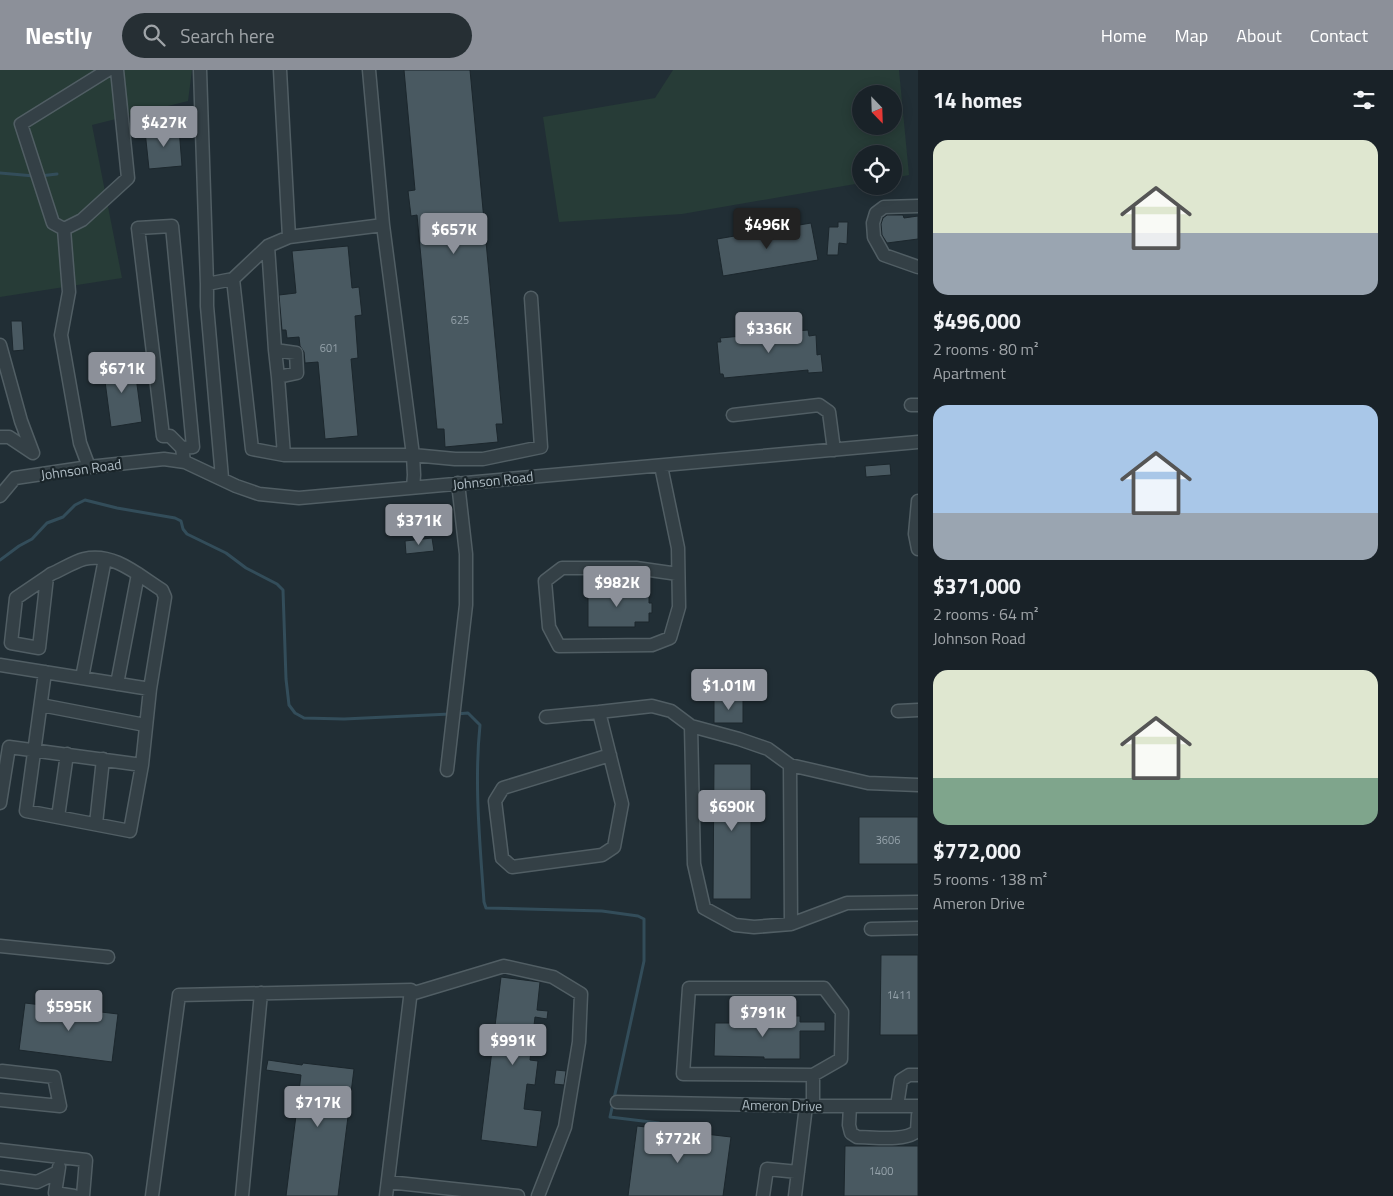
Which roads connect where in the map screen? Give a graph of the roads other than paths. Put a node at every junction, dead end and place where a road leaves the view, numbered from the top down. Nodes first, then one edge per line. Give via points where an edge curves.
1 (108, 70) edge
2 (117, 70) edge
3 (200, 70) edge
4 (280, 70) edge
5 (369, 70) edge
6 (918, 206) edge
7 (383, 225) junction
8 (64, 229) junction
9 (290, 237) junction
10 (268, 246) junction
11 (918, 267) edge
12 (233, 279) junction
13 (207, 284) junction
14 (531, 298) dead end
15 (0, 346) edge
16 (275, 350) junction
17 (278, 378) junction
18 (733, 415) dead end
19 (0, 438) edge
20 (918, 442) edge
21 (182, 448) junction
22 (834, 450) junction
23 (33, 453) junction
24 (284, 455) junction
25 (413, 455) junction
26 (184, 461) junction
27 (661, 466) junction
28 (89, 467) junction
29 (40, 475) junction
30 (222, 478) junction
31 (458, 483) junction
32 (413, 488) junction
33 (0, 496) edge
34 (918, 501) edge
35 (918, 549) edge
36 (105, 559) junction
37 (138, 574) junction
38 (678, 574) junction
39 (46, 578) junction
40 (0, 665) edge
41 (45, 672) junction
42 (82, 678) junction
43 (117, 684) junction
44 (150, 689) junction
45 (40, 706) junction
46 (918, 710) edge
47 (898, 711) dead end
48 (599, 712) junction
49 (546, 717) dead end
50 (145, 725) junction
51 (691, 726) junction
52 (35, 750) junction
53 (66, 754) junction
54 (610, 754) junction
55 (103, 759) junction
56 (142, 765) junction
57 (790, 765) junction
58 (447, 770) dead end
59 (918, 785) edge
60 (0, 803) edge
61 (58, 817) junction
62 (96, 824) junction
63 (918, 902) edge
64 (791, 924) junction
65 (918, 928) edge
66 (871, 929) dead end
67 (0, 946) edge
68 (108, 957) dead end
69 (261, 993) junction
70 (411, 994) junction
71 (2, 1071) dead end
72 (813, 1075) junction
73 (918, 1075) edge
74 (0, 1100) edge
75 (617, 1102) dead end
76 (810, 1106) junction
77 (850, 1106) junction
78 (897, 1106) junction
79 (918, 1106) edge
80 (918, 1115) edge
81 (0, 1150) edge
82 (60, 1157) junction
83 (58, 1172) junction
84 (798, 1172) junction
85 (0, 1177) edge
86 (388, 1182) junction
87 (412, 1190) edge
88 (74, 1196) edge
89 (83, 1196) edge
90 (152, 1196) edge
91 (242, 1196) edge
92 (386, 1196) edge
93 (518, 1196) edge
94 (538, 1196) edge
95 (764, 1196) edge
96 (795, 1196) edge

1 - 8 street via 21,124 53,223
2 - 8 street via 128,178 82,220
3 - 13 street
4 - 9 street
5 - 7 street
6 - 11 street via 884,207 876,213 873,223 874,236 884,255
7 - 9 street
7 - 25 street
8 - 28 street via 69,292 61,335 80,442
9 - 10 street
10 - 12 street
10 - 16 street
12 - 13 street
12 - 24 street via 252,449
13 - 30 street
14 - 25 street via 541,447 483,459 455,460
15 - 23 street
16 - 17 street
16 - 17 street via 296,353 297,372
17 - 24 street
18 - 22 street via 819,405 829,412
19 - 23 street via 9,437
20 - 22 street, Johnson Road
21 - 21 street via 193,447 172,226 138,228 163,436 170,436
21 - 26 street
22 - 27 street, Johnson Road
23 - 29 street
24 - 25 street
25 - 32 street
26 - 28 street, Johnson Road via 157,459
26 - 30 street, Johnson Road
27 - 31 street, Johnson Road
27 - 38 street via 678,548
28 - 29 street, Johnson Road
29 - 33 street, Johnson Road via 15,478
30 - 32 street, Johnson Road via 259,494 299,498
31 - 32 street, Johnson Road
31 - 58 street via 466,554 466,605
34 - 35 street via 915,534
36 - 37 street via 116,560
36 - 39 street via 83,560
36 - 42 street
37 - 43 street
37 - 44 street via 162,590 165,597
38 - 38 street via 679,607 670,638 652,645 559,646 549,627 545,582 562,568 636,568
39 - 39 street via 16,598 11,643 39,648
40 - 41 street
41 - 42 street
41 - 45 street
42 - 43 street
43 - 44 street
44 - 50 street
45 - 50 street
45 - 52 street
46 - 47 street
48 - 49 street
48 - 51 street via 652,706 671,711
48 - 54 street
50 - 56 street
51 - 57 street via 768,749
51 - 64 street via 694,864 704,908 735,925 754,928
52 - 53 street
52 - 60 street via 9,747
52 - 61 street via 26,810
53 - 55 street
53 - 61 street
54 - 54 street via 622,804 614,847 602,855 512,867 502,858 495,801 503,788
55 - 56 street
55 - 62 street
56 - 62 street via 130,830
57 - 59 street via 868,783
57 - 64 street
61 - 62 street
63 - 64 street via 847,903
65 - 66 street
67 - 68 street
69 - 70 street via 411,990
69 - 90 street via 179,995
69 - 91 street
70 - 86 street
70 - 94 street via 504,966 553,977 581,994 579,1042 565,1127
71 - 74 street via 54,1077 60,1106
72 - 72 street via 683,1074 689,988 824,988 842,1012 841,1060
72 - 76 street
73 - 78 street via 909,1075 901,1080
75 - 76 street, Ameron Drive
76 - 77 street, Ameron Drive
76 - 84 street
77 - 78 street, Ameron Drive
77 - 80 street via 849,1125 857,1136 912,1136 917,1132
78 - 79 street, Ameron Drive
81 - 82 street
82 - 83 street
82 - 89 street via 86,1160
83 - 85 street via 37,1182
83 - 88 street via 55,1194
84 - 95 street via 767,1169
84 - 96 street
86 - 87 street
86 - 92 street
87 - 93 street

